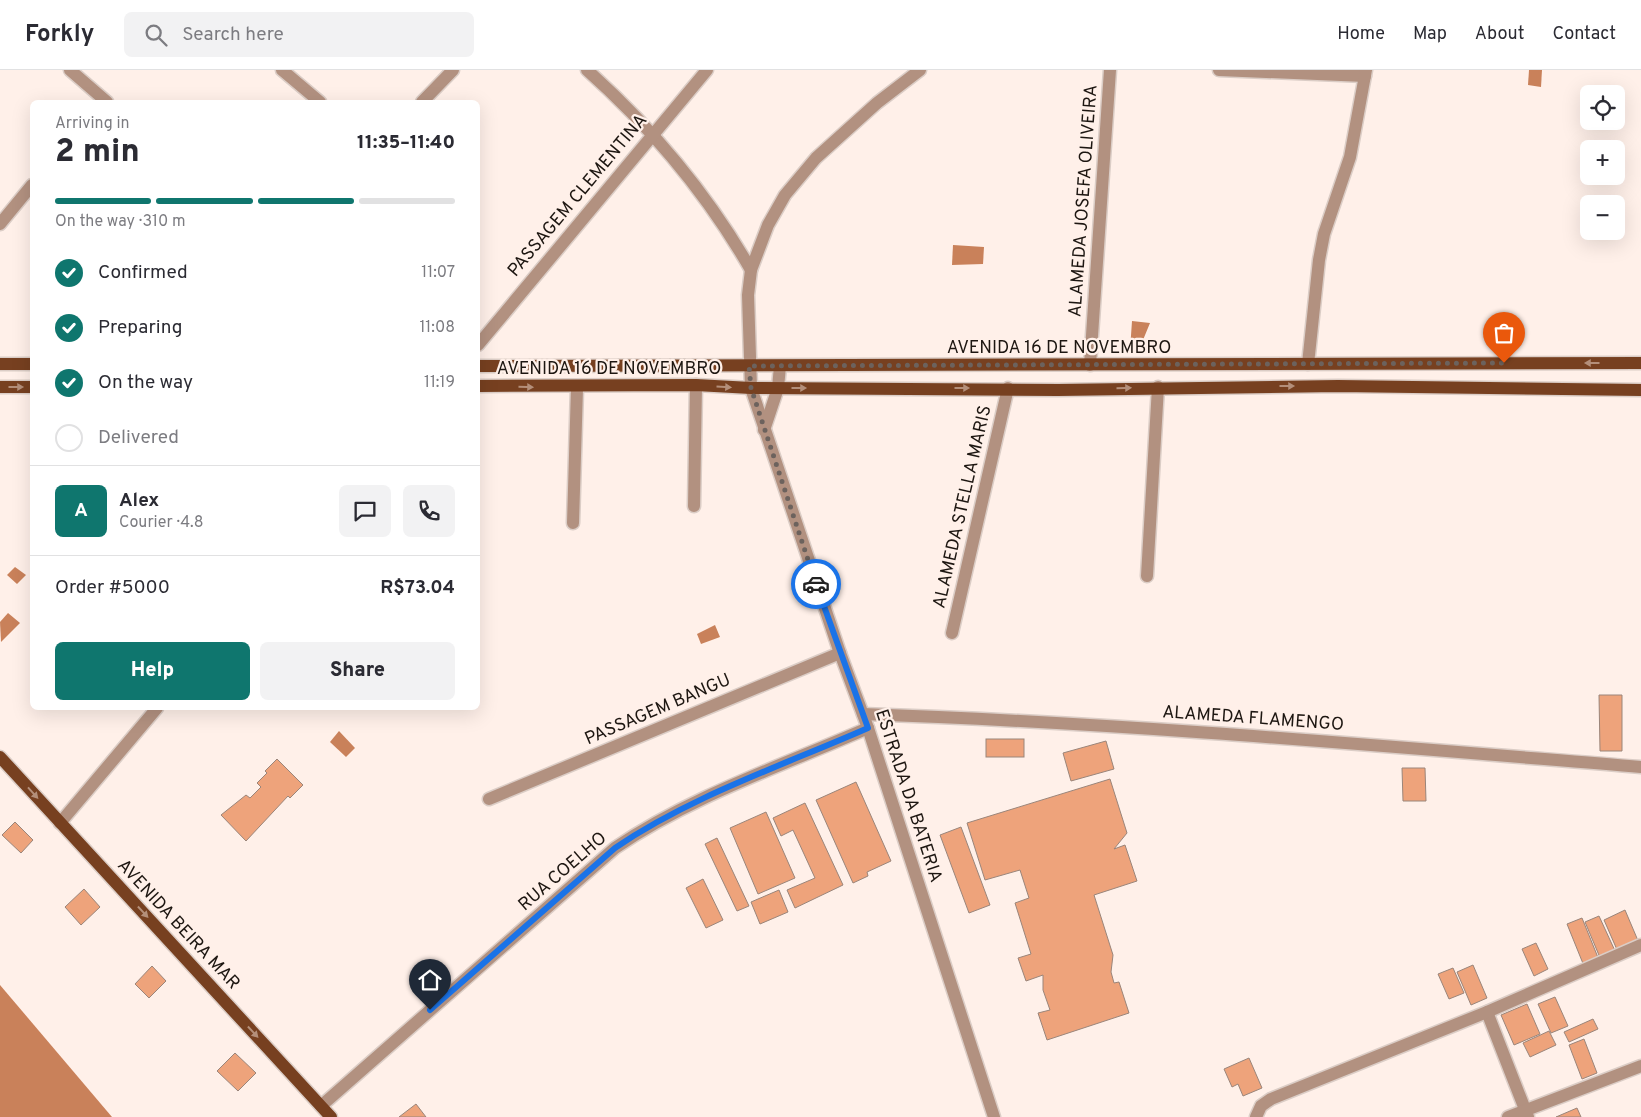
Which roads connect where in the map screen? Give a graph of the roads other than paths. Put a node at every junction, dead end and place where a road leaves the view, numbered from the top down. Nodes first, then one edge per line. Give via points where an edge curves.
1 (70, 70) edge
2 (282, 70) edge
3 (453, 70) edge
4 (707, 70) edge
5 (920, 70) edge
6 (1110, 70) edge
7 (1219, 70) edge
8 (595, 72) edge
9 (1365, 73) edge
10 (103, 100) edge
11 (318, 100) edge
12 (424, 100) edge
13 (652, 135) junction
14 (30, 187) edge
15 (0, 224) edge
16 (750, 270) junction
17 (480, 343) edge
18 (1641, 363) edge
19 (0, 364) edge
20 (30, 364) edge
21 (1308, 364) junction
22 (1090, 365) junction
23 (480, 366) edge
24 (749, 366) junction
25 (780, 366) junction
26 (696, 385) junction
27 (480, 386) edge
28 (0, 387) edge
29 (30, 387) edge
30 (1158, 387) junction
31 (578, 388) junction
32 (751, 388) junction
33 (778, 388) junction
34 (1008, 388) junction
35 (1641, 390) edge
36 (764, 430) junction
37 (694, 506) dead end
38 (573, 523) dead end
39 (1147, 576) dead end
40 (952, 633) dead end
41 (840, 653) junction
42 (155, 710) edge
43 (863, 714) junction
44 (868, 728) junction
45 (0, 757) edge
46 (1641, 767) edge
47 (489, 799) dead end
48 (60, 823) junction
49 (1641, 945) edge
50 (1487, 1012) junction
51 (1641, 1066) edge
52 (321, 1106) junction
53 (1526, 1114) edge
54 (331, 1117) edge
55 (994, 1117) edge
56 (1256, 1117) edge
57 (1508, 1117) edge

1 - 10 street
2 - 11 street
3 - 12 street
4 - 13 street, PASSAGEM CLEMENTINA
5 - 16 street, ESTRADA DA BATERIA via 816,158 786,195 768,225
6 - 22 street, ALAMEDA JOSEFA OLIVEIRA
7 - 9 street
8 - 13 street
9 - 21 street via 1350,157 1324,234
13 - 16 street via 705,196
13 - 17 street, PASSAGEM CLEMENTINA
14 - 15 street
16 - 24 street, ESTRADA DA BATERIA
18 -> 21 main road, AVENIDA 16 DE NOVEMBRO
19 - 20 main road
21 - 22 main road, AVENIDA 16 DE NOVEMBRO
22 - 25 main road, AVENIDA 16 DE NOVEMBRO
23 - 24 main road, AVENIDA 16 DE NOVEMBRO
24 - 25 main road, AVENIDA 16 DE NOVEMBRO
24 - 32 street, ESTRADA DA BATERIA
25 - 33 street
26 - 31 main road, AVENIDA 16 DE NOVEMBRO
26 -> 32 main road, AVENIDA 16 DE NOVEMBRO
26 - 37 street
27 -> 31 main road, AVENIDA 16 DE NOVEMBRO
28 -> 29 main road
34 -> 30 main road, AVENIDA 16 DE NOVEMBRO
30 -> 35 main road, AVENIDA 16 DE NOVEMBRO
30 - 39 street
31 - 38 street
32 - 33 main road, AVENIDA 16 DE NOVEMBRO
32 - 36 street, ESTRADA DA BATERIA
33 -> 34 main road, AVENIDA 16 DE NOVEMBRO
33 - 36 street
34 - 40 street, ALAMEDA STELLA MARIS
36 - 41 street, ESTRADA DA BATERIA
41 - 43 street, ESTRADA DA BATERIA
41 - 47 street, PASSAGEM BANGU
42 - 48 street
43 - 44 street, ESTRADA DA BATERIA
43 - 46 street, ALAMEDA FLAMENGO via 1241,734
44 - 52 street, RUA COELHO via 680,809 615,848
44 - 55 street, ESTRADA DA BATERIA
45 -> 48 main road, AVENIDA BEIRA MAR
48 -> 52 main road, AVENIDA BEIRA MAR
49 - 50 street
50 - 53 street
50 - 56 street via 1271,1099
51 - 53 street
52 - 54 main road, AVENIDA BEIRA MAR
53 - 57 street

